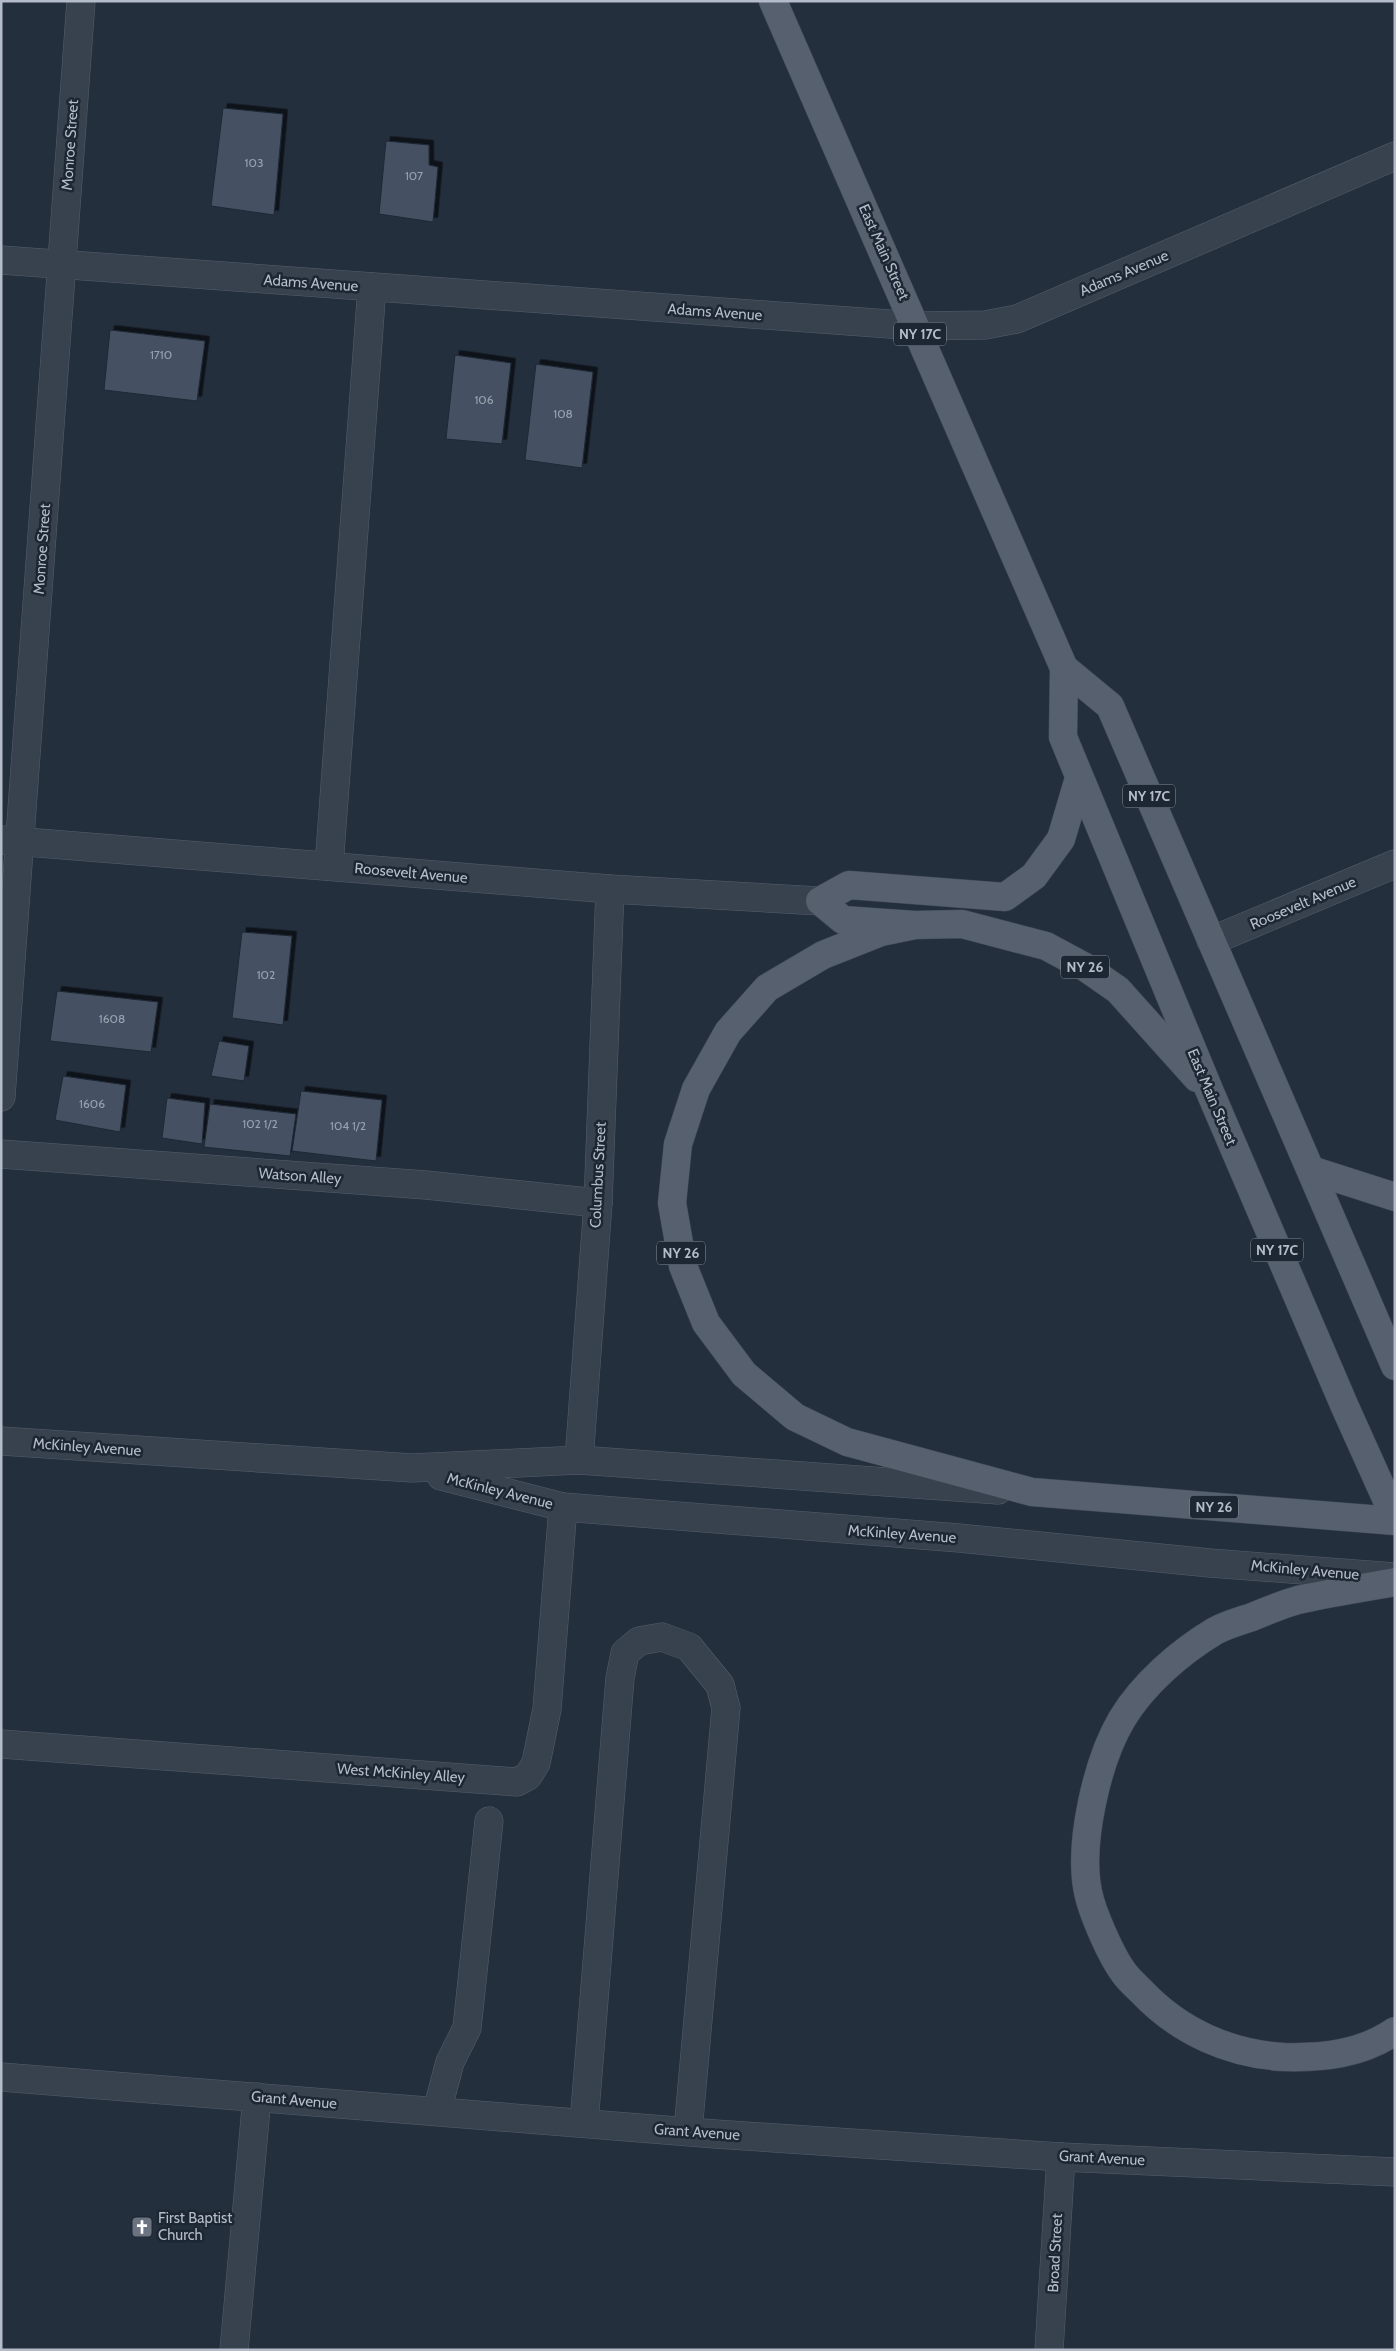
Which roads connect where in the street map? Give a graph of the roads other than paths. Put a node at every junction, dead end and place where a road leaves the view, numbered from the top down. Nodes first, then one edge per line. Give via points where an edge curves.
1 (81, 1) edge
2 (773, 1) edge
3 (1395, 156) edge
4 (1, 260) edge
5 (62, 265) junction
6 (372, 287) junction
7 (917, 326) junction
8 (1064, 668) junction
9 (1080, 778) junction
10 (11, 841) edge
11 (1395, 864) edge
12 (329, 866) junction
13 (610, 888) junction
14 (820, 901) junction
15 (915, 925) junction
16 (1212, 942) junction
17 (1210, 1092) junction
18 (1, 1097) edge
19 (1, 1154) edge
20 (1311, 1170) junction
21 (1395, 1196) edge
22 (598, 1203) junction
23 (1395, 1366) edge
24 (1, 1441) edge
25 (579, 1460) junction
26 (412, 1468) junction
27 (1032, 1492) junction
28 (563, 1507) junction
29 (1395, 1519) edge
30 (1395, 1577) edge
31 (1395, 1582) edge
32 (1, 1744) edge
33 (489, 1821) dead end
34 (1395, 2031) edge
35 (1, 2077) edge
36 (258, 2097) junction
37 (437, 2111) junction
38 (584, 2124) junction
39 (688, 2131) junction
40 (1060, 2156) junction
41 (1395, 2172) edge
42 (234, 2350) edge
43 (1049, 2350) edge

1 - 5 street, Monroe Street
2 - 7 main road, East Main Street / NY 17C
3 - 7 street, Adams Avenue via 1017,319 985,325
4 - 5 street, Adams Avenue
5 - 6 street, Adams Avenue
5 - 10 street, Monroe Street
6 - 7 street, Adams Avenue
6 - 12 street
7 - 8 main road, East Main Street / NY 17C
8 - 9 main road, East Main Street / NY 17C via 1063,737
8 - 16 main road, East Main Street / NY 17C via 1110,706
9 - 14 main road via 1061,839 1034,876 1005,897 849,885
9 - 17 main road, East Main Street / NY 17C
10 - 12 street, Roosevelt Avenue
10 - 18 street, Monroe Street
11 - 16 street, Roosevelt Avenue
12 - 13 street, Roosevelt Avenue
13 - 14 street, Roosevelt Avenue
13 - 22 street, Columbus Street
14 - 15 main road via 843,920
15 - 17 main road, NY 26 via 962,924 1046,946 1085,967 1118,990
15 - 27 main road, NY 26 via 881,932 823,955 767,988 728,1032 696,1089 678,1144 672,1203 683,1266 706,1323 744,1374 795,1417 847,1442
16 - 20 main road, East Main Street / NY 17C
17 - 29 main road, East Main Street / NY 17C
19 - 22 street, Watson Alley via 426,1185
20 - 21 main road
20 - 23 main road, East Main Street / NY 17C
22 - 25 street, Columbus Street
24 - 26 street, McKinley Avenue
25 - 26 street, McKinley Avenue
25 - 27 street, McKinley Avenue
26 - 28 street, McKinley Avenue
27 - 29 main road, NY 26
28 - 30 street, McKinley Avenue
28 - 32 street, West McKinley Alley via 547,1708 536,1763 528,1776 517,1782
31 - 34 main road via 1297,1601 1216,1630 1180,1655 1149,1685 1122,1719 1106,1754 1092,1798 1086,1855 1088,1892 1103,1935 1123,1972 1157,2008 1186,2029 1224,2046 1260,2055 1312,2058 1348,2052
33 - 37 street via 467,2028 450,2062
35 - 36 street, Grant Avenue
36 - 37 street, Grant Avenue
36 - 42 street
37 - 38 street, Grant Avenue
38 - 39 street, Grant Avenue
38 - 39 street via 620,1678 625,1653 639,1641 662,1637 689,1647 720,1685 726,1708
39 - 40 street, Grant Avenue
40 - 41 street, Grant Avenue
40 - 43 street, Broad Street

